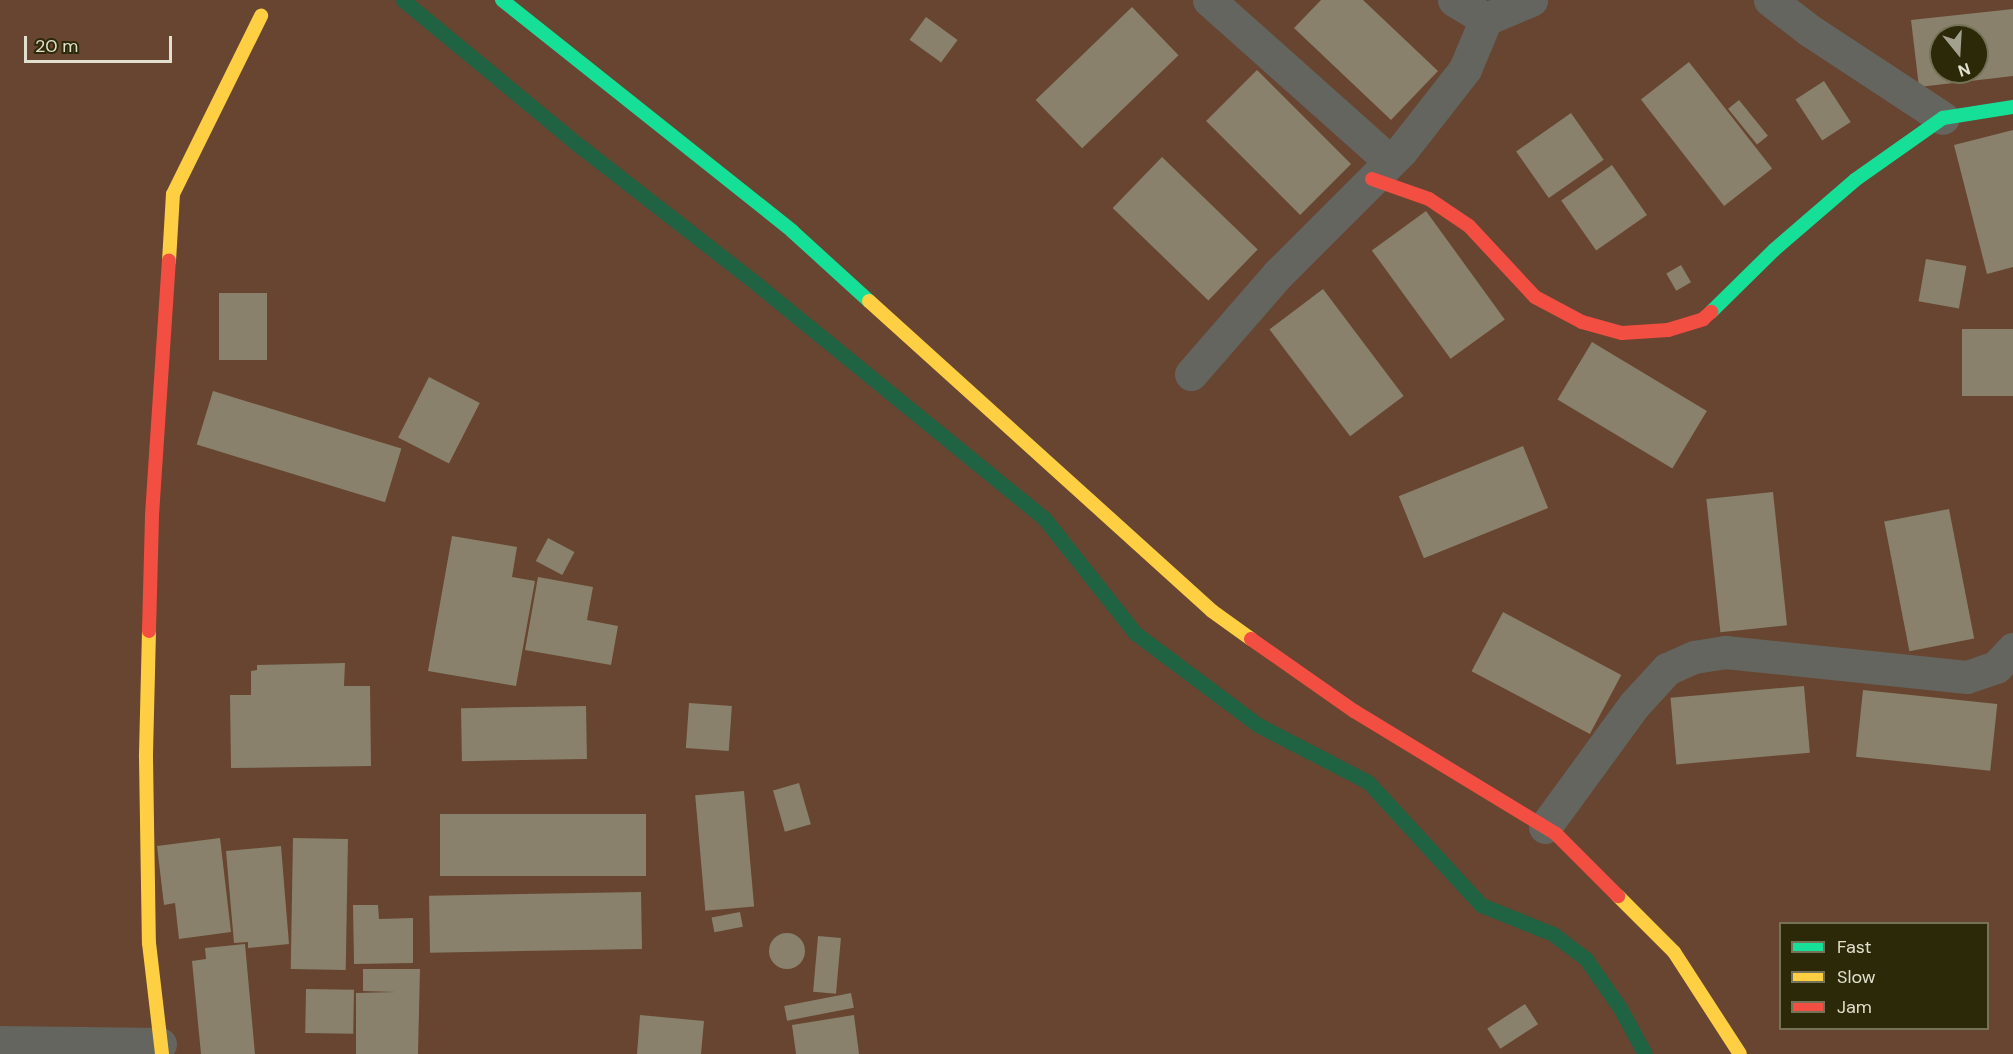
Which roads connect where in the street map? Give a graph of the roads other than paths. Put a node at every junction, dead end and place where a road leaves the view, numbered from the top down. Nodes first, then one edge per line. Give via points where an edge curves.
1 (502, 0) edge
2 (1209, 0) edge
3 (1454, 0) edge
4 (1531, 0) edge
5 (1770, 0) edge
6 (261, 16) dead end
7 (1486, 19) junction
8 (2013, 106) edge
9 (1943, 118) junction
10 (1381, 170) junction
11 (1191, 374) dead end
12 (2013, 649) edge
13 (1545, 827) junction
14 (0, 1042) edge
15 (161, 1049) edge
16 (1740, 1054) edge

1 - 13 street via 792,231 1212,611 1354,711
2 - 10 street
3 - 7 street
4 - 7 street
5 - 9 street
6 - 15 street via 173,194 152,515 146,758 149,943
7 - 10 street via 1465,69 1401,151
8 - 9 street
9 - 10 street via 1854,180 1703,319 1668,330 1622,333 1573,317 1535,297 1469,226
10 - 11 street via 1278,274
12 - 13 street via 1996,667 1967,676 1725,652 1694,657 1667,669 1634,705
13 - 16 street via 1674,952
14 - 15 street

